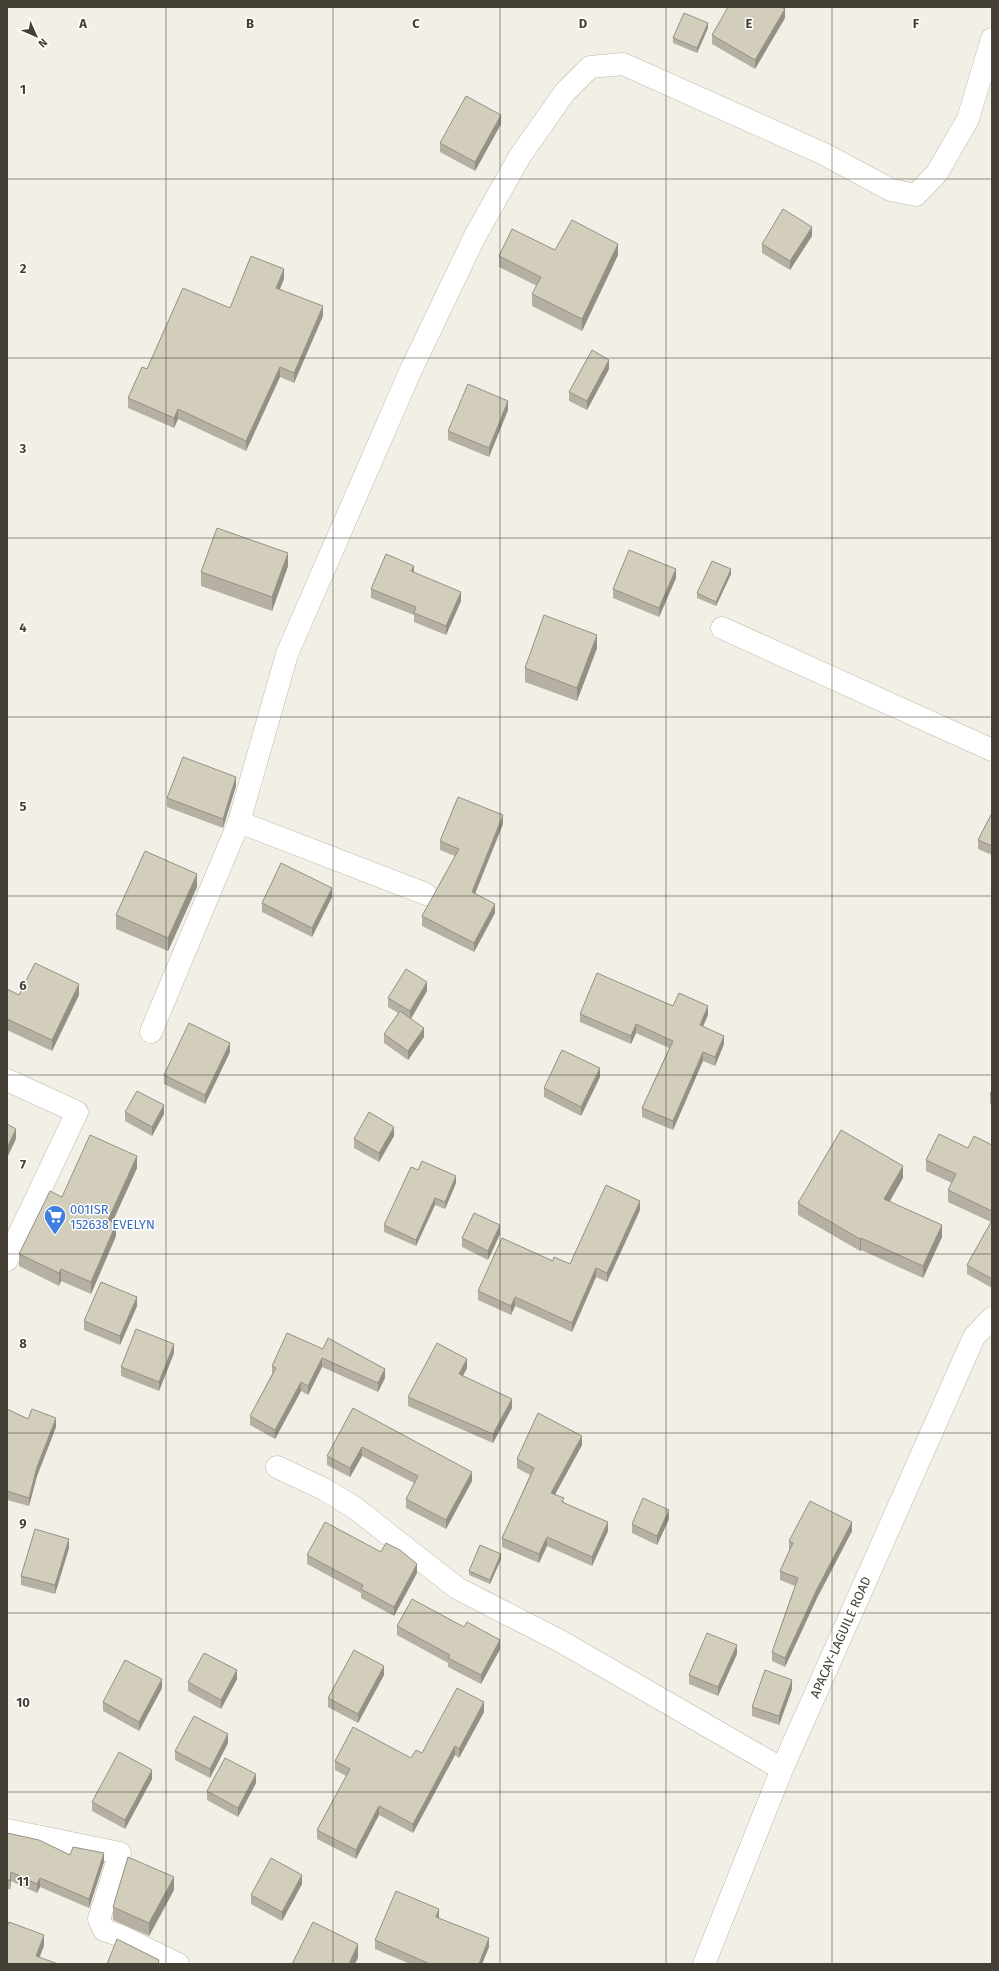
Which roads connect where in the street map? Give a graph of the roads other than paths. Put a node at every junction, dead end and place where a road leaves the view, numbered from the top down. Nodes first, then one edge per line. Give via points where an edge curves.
1 (992, 39) edge
2 (722, 628) dead end
3 (992, 750) edge
4 (240, 822) junction
5 (426, 894) dead end
6 (151, 1032) dead end
7 (7, 1080) edge
8 (7, 1260) edge
9 (992, 1318) edge
10 (276, 1467) dead end
11 (782, 1769) junction
12 (7, 1830) edge
13 (178, 1964) edge
14 (704, 1964) edge

1 - 4 street via 968,119 937,173 916,195 891,190 824,154 623,64 590,67 570,87 520,156 475,236 410,372 287,654
2 - 3 street
4 - 5 street
4 - 6 street
7 - 8 street via 77,1112
9 - 11 street, APACAY-LAGUILE ROAD via 974,1337
10 - 11 street via 324,1489 355,1508 457,1588 562,1642
11 - 14 street, APACAY-LAGUILE ROAD
12 - 13 street via 120,1853 99,1919 104,1930

